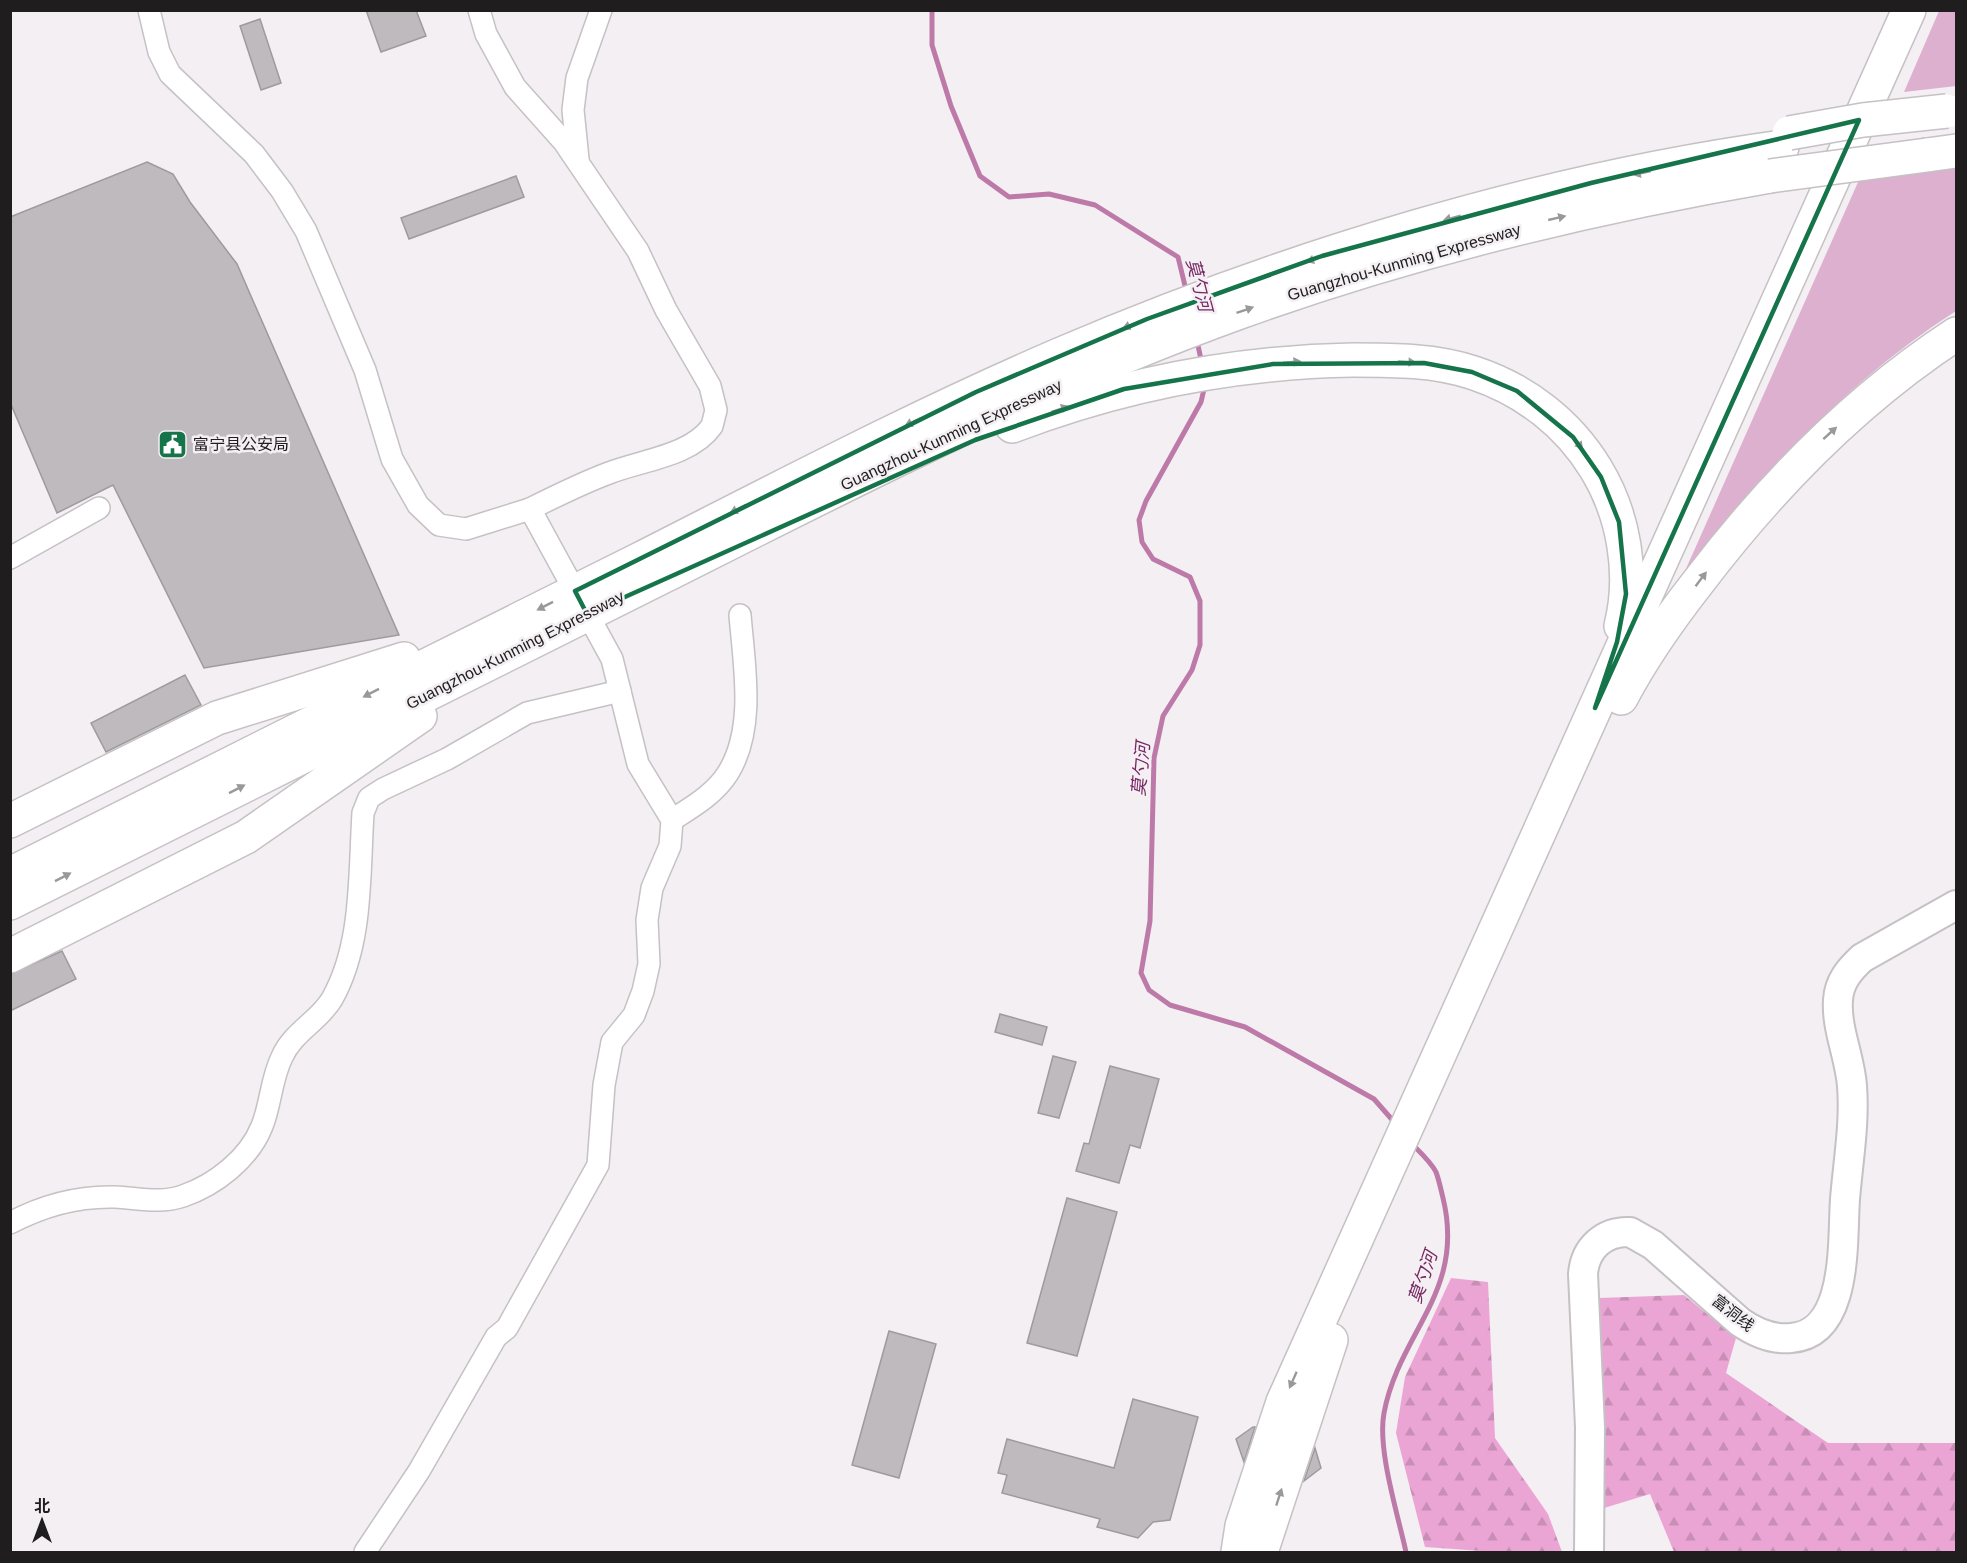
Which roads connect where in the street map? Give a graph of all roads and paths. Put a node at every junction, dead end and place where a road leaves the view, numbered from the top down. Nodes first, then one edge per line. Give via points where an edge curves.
1 (149, 10) edge
2 (479, 10) edge
3 (601, 10) edge
4 (1909, 10) edge
5 (1929, 10) edge
6 (1947, 130) edge
7 (1780, 152) junction
8 (578, 162) junction
9 (1375, 254) junction
10 (1956, 334) edge
11 (976, 417) junction
12 (99, 508) dead end
13 (530, 509) junction
14 (10, 558) edge
15 (740, 615) dead end
16 (506, 640) junction
17 (620, 691) junction
18 (1603, 712) junction
19 (672, 820) junction
20 (10, 821) edge
21 (10, 874) edge
22 (10, 903) edge
23 (1956, 905) edge
24 (10, 956) edge
25 (1383, 1201) junction
26 (10, 1222) edge
27 (365, 1552) edge
28 (1238, 1552) edge
29 (1261, 1552) edge
30 (1589, 1552) edge

1 - 13 street via 159,52 170,74 255,154 306,231 365,370 392,459 418,506 439,525 466,529
2 - 8 street via 486,34 515,87
3 - 8 street via 577,78 573,110
4 - 18 highway
5 - 18 highway
6 - 7 highway, Guangzhou-Kunming Expressway, bridge
6 - 7 highway, bridge via 1863,120
9 -> 7 highway, Guangzhou-Kunming Expressway via 1596,209
7 -> 9 highway, Guangzhou-Kunming Expressway via 1682,165 1500,205
8 - 13 street via 638,251 666,310 710,386 715,419 708,433 695,442 608,473
9 - 11 highway, Guangzhou-Kunming Expressway via 1264,303
18 -> 10 highway via 1713,562 1780,482 1856,409
11 -> 16 highway, Guangzhou-Kunming Expressway
11 - 16 highway, Guangzhou-Kunming Expressway via 658,579
11 -> 18 highway via 1076,403 1173,378 1273,364 1348,360 1448,366 1495,380 1524,395 1556,420 1588,456 1617,514 1627,570 1623,618
12 - 14 street
13 - 17 street via 612,659
15 - 19 street via 746,705 740,748 728,774 706,797
16 - 20 highway via 217,718
16 -> 21 highway, Guangzhou-Kunming Expressway
22 -> 16 highway, Guangzhou-Kunming Expressway
16 - 24 highway via 246,837
17 - 19 street via 638,764
17 - 26 street via 527,713 369,798 363,813 356,925 342,981 330,1002 298,1032 282,1055 263,1125 254,1144 230,1169 181,1197 80,1198
18 - 25 highway
19 - 27 street via 670,846 652,888 647,920 649,964 643,991 634,1015 612,1042 604,1085 598,1165 507,1328 496,1338 419,1471
23 - 30 main road, 富洞线 via 1862,958 1841,983 1839,1015 1850,1063 1852,1110 1838,1284 1827,1318 1816,1330 1802,1338 1786,1339 1754,1331 1653,1245 1630,1232 1605,1237 1587,1255 1583,1274 1590,1427
25 -> 28 highway via 1283,1402 1242,1526
29 -> 25 highway via 1330,1341

